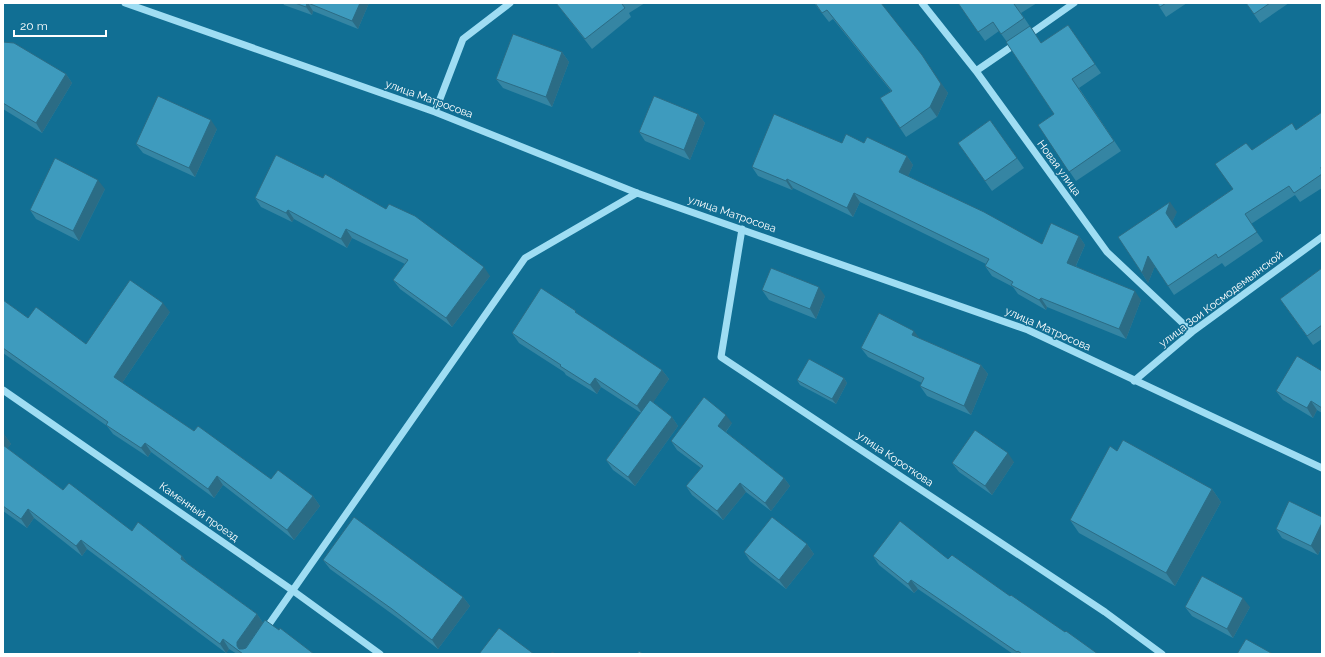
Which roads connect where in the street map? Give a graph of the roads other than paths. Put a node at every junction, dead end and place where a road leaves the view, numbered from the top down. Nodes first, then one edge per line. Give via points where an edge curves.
1 (125, 3) edge
2 (510, 3) edge
3 (922, 3) edge
4 (1074, 3) edge
5 (976, 72) junction
6 (435, 112) junction
7 (637, 192) junction
8 (742, 229) junction
9 (1322, 237) edge
10 (1192, 332) junction
11 (1134, 381) junction
12 (3, 390) edge
13 (1322, 468) edge
14 (292, 590) junction
15 (261, 635) edge
16 (380, 654) edge
17 (1162, 654) edge

1 - 6 street, улица Матросова
2 - 6 street via 463,39
3 - 5 street, Новая улица
4 - 5 street
5 - 10 street, Новая улица via 1107,252
6 - 7 street, улица Матросова
7 - 8 street, улица Матросова
7 - 14 street via 525,258
8 - 11 street, улица Матросова via 1028,330
8 - 17 street, улица Короткова via 722,357 1105,612
9 - 10 street, улица Зои Космодемьянской
10 - 11 street, улица Зои Космодемьянской
11 - 13 street, улица Матросова
12 - 14 street, Каменный проезд
14 - 15 street
14 - 16 street, Каменный проезд

